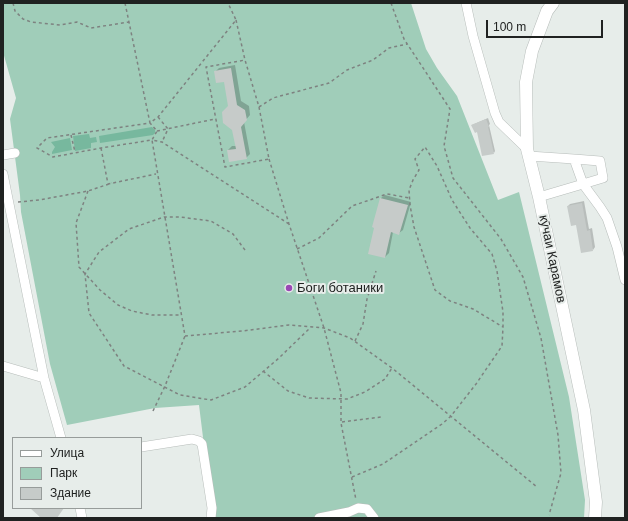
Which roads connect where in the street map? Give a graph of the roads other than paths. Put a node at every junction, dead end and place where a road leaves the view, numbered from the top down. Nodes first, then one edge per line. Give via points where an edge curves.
1 (466, 3) edge
2 (553, 3) edge
3 (528, 152) junction
4 (15, 153) dead end
5 (3, 155) edge
6 (574, 159) junction
7 (3, 174) edge
8 (583, 184) junction
9 (539, 198) junction
10 (625, 280) edge
11 (3, 366) edge
12 (44, 378) junction
13 (61, 437) edge
14 (142, 447) edge
15 (347, 515) edge
16 (211, 518) edge
17 (319, 518) edge
18 (374, 518) edge
19 (595, 518) edge

1 - 3 street via 495,113 499,122
2 - 3 main road, кӯчаи Карамов via 547,11 532,51 526,82
3 - 6 street
3 - 9 main road, кӯчаи Карамов
4 - 5 street
6 - 8 street
6 - 8 street via 600,161 603,178
7 - 12 street
8 - 9 street
8 - 10 street via 606,218 617,247
9 - 19 main road, кӯчаи Карамов via 584,410 596,502
11 - 12 street
12 - 13 street
14 - 16 street via 192,440 202,444 212,508
15 - 17 street
15 - 18 street via 358,508 367,509

